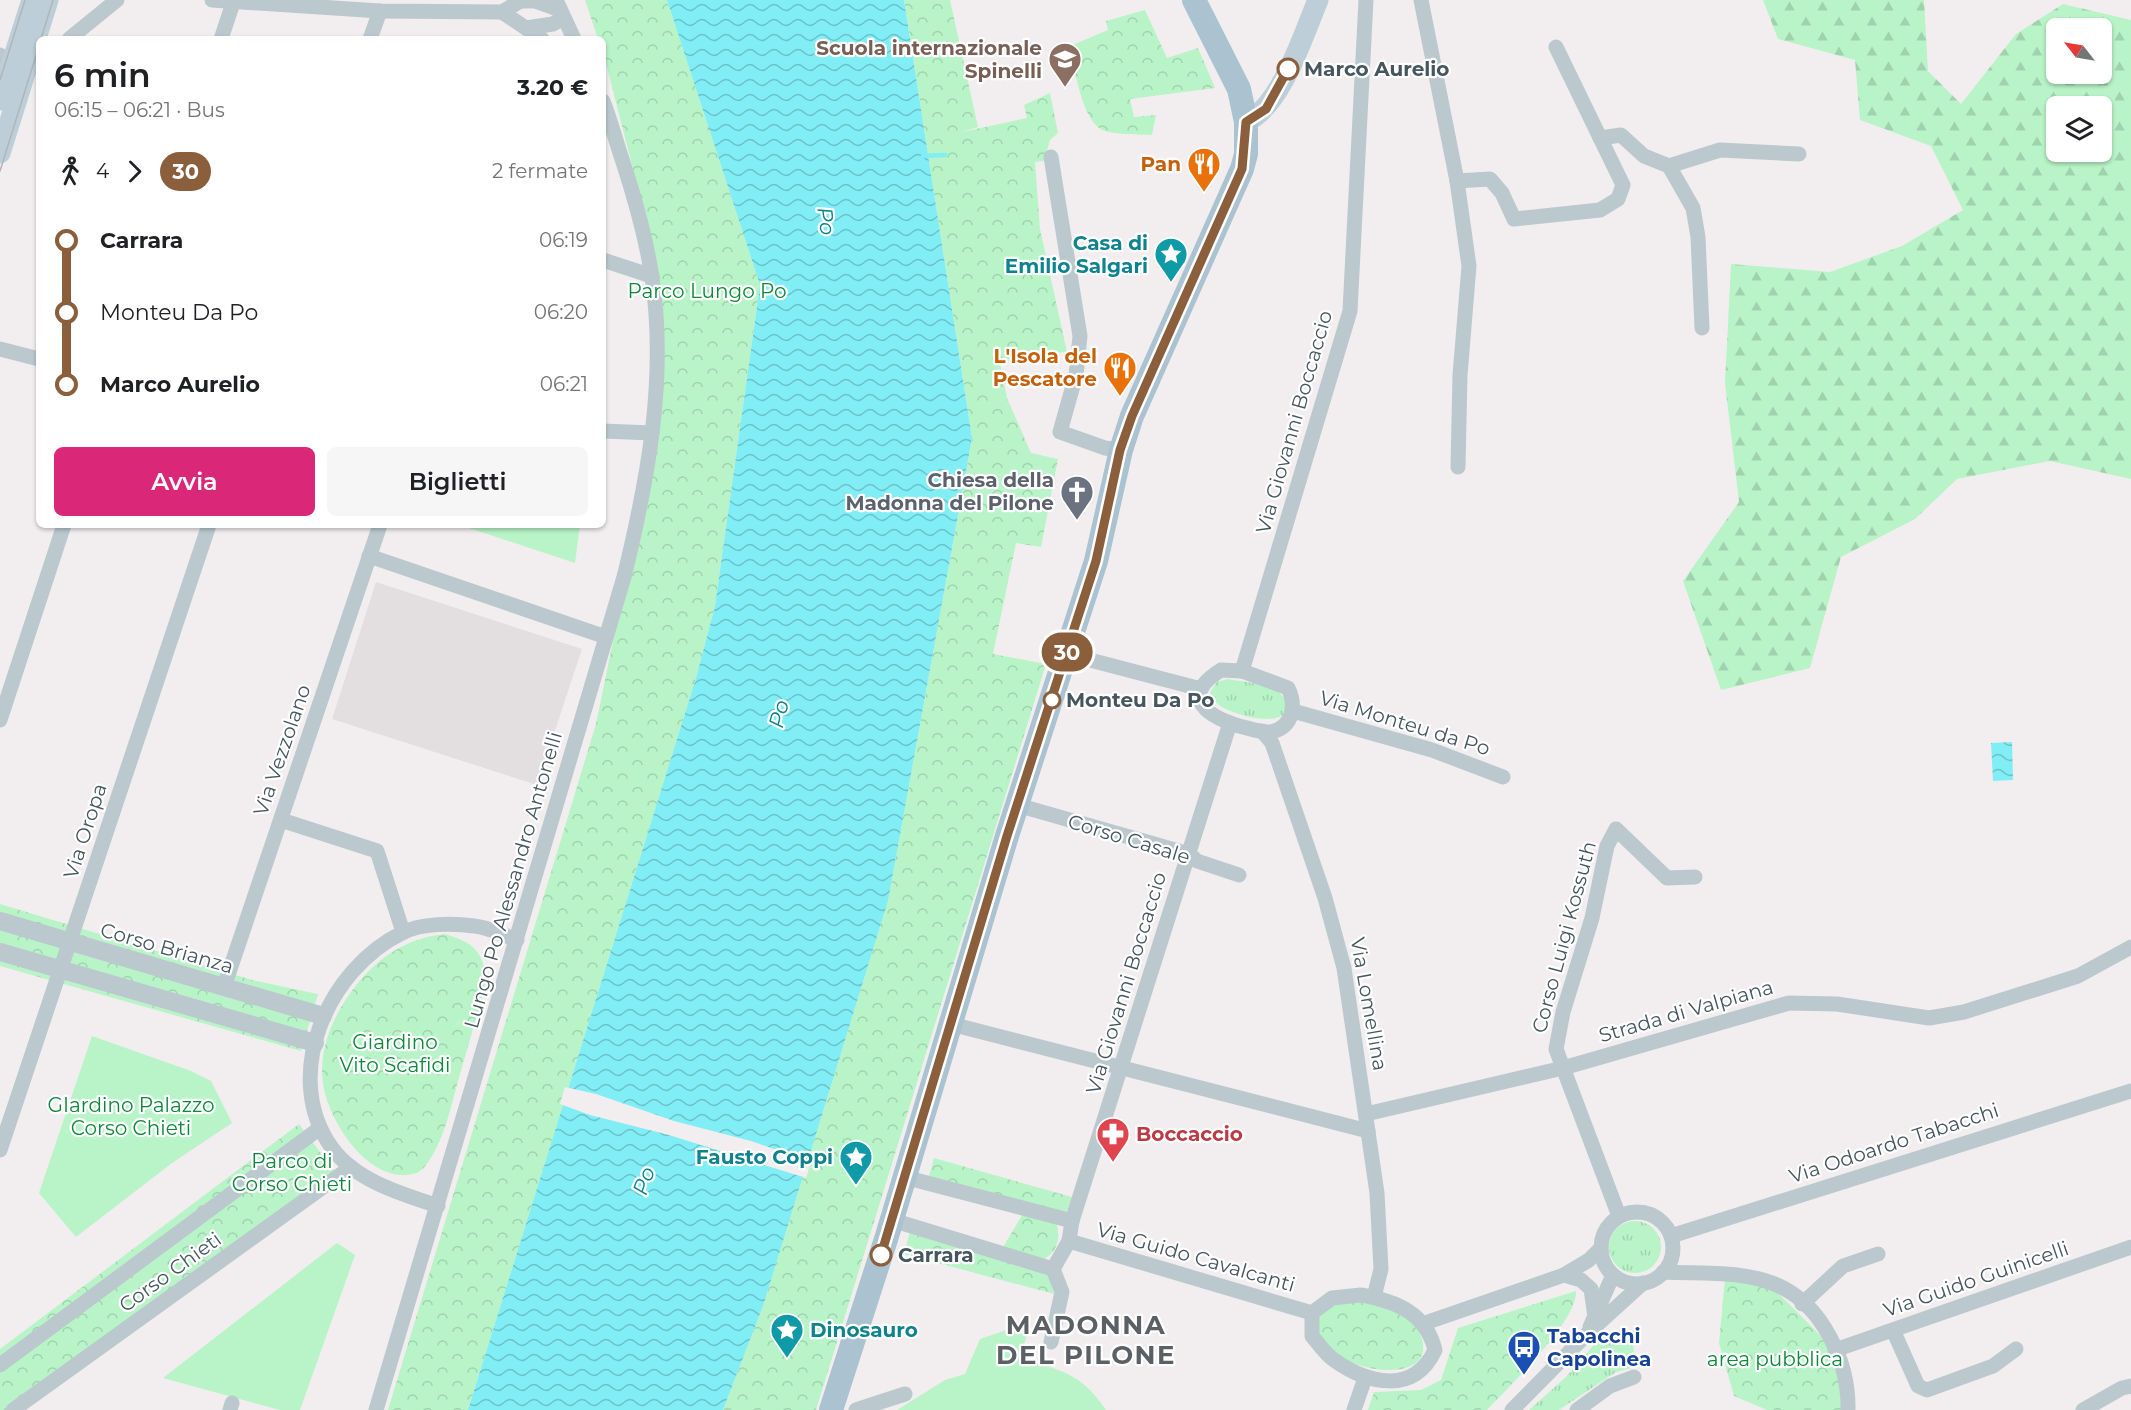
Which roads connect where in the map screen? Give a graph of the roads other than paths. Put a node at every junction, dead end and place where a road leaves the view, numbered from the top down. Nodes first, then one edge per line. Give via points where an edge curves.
1 (32, 0) edge
2 (48, 0) edge
3 (117, 0) edge
4 (212, 0) edge
5 (522, 0) edge
6 (1318, 0) edge
7 (1366, 0) edge
8 (1421, 0) edge
9 (234, 1) edge
10 (1199, 2) edge
11 (560, 9) edge
12 (380, 10) junction
13 (502, 12) junction
14 (526, 28) junction
15 (73, 36) edge
16 (222, 36) edge
17 (371, 36) edge
18 (538, 36) edge
19 (572, 36) edge
20 (1556, 47) dead end
21 (20, 62) edge
22 (0, 100) edge
23 (606, 110) edge
24 (1246, 122) junction
25 (1600, 138) junction
26 (0, 153) edge
27 (1798, 154) dead end
28 (1051, 157) dead end
29 (1669, 166) junction
30 (1457, 181) junction
31 (606, 261) edge
32 (651, 276) junction
33 (1702, 328) dead end
34 (0, 349) edge
35 (36, 358) edge
36 (606, 431) edge
37 (652, 433) junction
38 (1120, 450) junction
39 (1458, 467) dead end
40 (63, 528) edge
41 (208, 528) edge
42 (379, 528) edge
43 (369, 556) junction
44 (606, 637) junction
45 (1066, 654) junction
46 (1242, 671) junction
47 (1201, 689) junction
48 (1293, 711) junction
49 (0, 720) edge
50 (1230, 723) junction
51 (1262, 731) junction
52 (1503, 777) dead end
53 (1017, 805) junction
54 (280, 820) junction
55 (1189, 854) junction
56 (1239, 875) dead end
57 (1695, 877) dead end
58 (0, 921) edge
59 (403, 932) junction
60 (517, 940) junction
61 (70, 943) junction
62 (2131, 947) edge
63 (0, 952) edge
64 (61, 970) junction
65 (224, 987) junction
66 (322, 1016) junction
67 (951, 1024) junction
68 (315, 1043) junction
69 (1563, 1068) junction
70 (1122, 1069) junction
71 (2131, 1091) edge
72 (1366, 1114) junction
73 (320, 1128) junction
74 (1368, 1131) junction
75 (0, 1150) edge
76 (351, 1167) junction
77 (904, 1177) junction
78 (438, 1206) junction
79 (1619, 1216) junction
80 (892, 1220) junction
81 (1072, 1221) junction
82 (1671, 1236) junction
83 (1069, 1241) junction
84 (2131, 1247) edge
85 (1601, 1248) junction
86 (1878, 1254) dead end
87 (1053, 1269) junction
88 (1609, 1271) junction
89 (1664, 1272) junction
90 (1568, 1273) junction
91 (1643, 1283) junction
92 (1374, 1297) junction
93 (1802, 1304) junction
94 (1312, 1313) junction
95 (1596, 1317) junction
96 (1425, 1323) junction
97 (1893, 1330) junction
98 (1588, 1333) junction
99 (1051, 1342) dead end
100 (2016, 1348) dead end
101 (1835, 1350) junction
102 (0, 1365) edge
103 (1365, 1377) junction
104 (1635, 1377) dead end
105 (2131, 1386) edge
106 (906, 1394) dead end
107 (2089, 1408) edge
108 (13, 1410) edge
109 (375, 1410) edge
110 (831, 1410) edge
111 (856, 1410) edge
112 (1354, 1410) edge
113 (1512, 1410) edge
114 (1577, 1410) edge
115 (1848, 1410) edge

1 - 21 main road
2 - 21 main road
3 - 15 street
4 - 9 street
5 - 11 street
5 - 13 street
6 - 24 main road via 1266,109
7 - 46 street, Via Giovanni Boccaccio via 1350,311
8 - 30 street
9 - 12 street
9 - 16 street
10 - 24 main road via 1239,89
11 - 14 street via 553,24
11 - 19 street
12 - 13 street
12 - 17 street
13 - 14 street
14 - 18 street
20 - 25 street
21 - 22 main road
21 - 26 main road
23 - 32 street, Lungo Po Alessandro Antonelli via 634,198
24 - 38 main road via 1242,169
25 - 29 street via 1621,135 1644,156
25 - 30 street via 1623,185 1618,199 1600,210 1514,219 1502,193 1490,179
27 - 29 street via 1720,150
28 - 38 street via 1080,336 1076,375 1060,432
29 - 33 street via 1692,208 1698,237
30 - 39 street via 1469,266 1460,375
31 - 32 street
32 - 37 street, Lungo Po Alessandro Antonelli via 657,352
34 - 35 street
36 - 37 street
37 - 44 street, Lungo Po Alessandro Antonelli via 637,524
38 - 45 main road via 1096,561
40 - 49 street
41 - 61 street, Via Oropa
42 - 43 street, Via Vezzolano
43 - 44 street
43 - 54 street, Via Vezzolano
44 - 60 street, Lungo Po Alessandro Antonelli
45 - 47 street
45 - 53 main road
46 - 47 street via 1221,669
46 - 48 street via 1288,688 1294,699
47 - 50 street via 1200,702 1208,714
48 - 51 street via 1286,724 1272,732
48 - 52 street, Via Monteu da Po via 1432,750
50 - 51 street
50 - 55 street, Via Giovanni Boccaccio
51 - 72 street, Via Lomellina via 1272,743 1326,898 1344,968
53 - 55 street, Corso Casale
53 - 67 main road
54 - 59 street via 377,851
54 - 65 street, Via Vezzolano
55 - 56 street, Corso Casale via 1197,861
55 - 70 street, Via Giovanni Boccaccio
57 - 69 street, Corso Luigi Kossuth via 1667,878 1616,829 1607,846 1592,918 1563,1012 1556,1049
58 - 61 street, Corso Brianza
59 - 60 street via 439,925 475,926
59 - 66 street via 357,968
60 - 78 street, Lungo Po Alessandro Antonelli
61 - 64 street, Via Oropa
61 - 65 street, Corso Brianza
62 - 69 street, Strada di Valpiana via 2078,976 1964,1012 1929,1018 1837,1004 1789,1003
63 - 64 street
64 - 68 street
64 - 75 street, Via Oropa
65 - 66 street, Corso Brianza
66 - 68 street
67 - 70 street
67 - 77 main road
68 - 73 street via 312,1086
69 - 72 street, Strada di Valpiana
69 - 79 street, Corso Luigi Kossuth
70 - 74 street
70 - 81 street, Via Giovanni Boccaccio
71 - 82 street, Via Odoardo Tabacchi
72 - 74 street, Via Lomellina
73 - 76 street
73 - 102 street, Corso Chieti
74 - 92 street, Via Lomellina via 1377,1194 1381,1269
76 - 78 street via 381,1185
76 - 108 street, Corso Chieti
77 - 80 main road
77 - 81 street
78 - 109 street, Lungo Po Alessandro Antonelli
79 - 82 street via 1629,1212 1650,1214
79 - 85 street via 1604,1233
80 - 87 street
80 - 110 main road
81 - 83 street, Via Giovanni Boccaccio
82 - 89 street via 1672,1255
83 - 87 street
83 - 94 street, Via Guido Cavalcanti
84 - 97 street, Via Guido Guinicelli
85 - 88 street
85 - 90 street
86 - 93 street via 1843,1266
87 - 99 street via 1062,1292
88 - 90 street
88 - 91 street via 1632,1284
88 - 95 street
89 - 91 street
89 - 93 street via 1752,1278 1778,1285
90 - 95 street via 1591,1289
90 - 96 street
91 - 98 street
92 - 94 street via 1332,1298
92 - 96 street via 1412,1313
93 - 101 street via 1826,1328
94 - 103 street via 1312,1336 1332,1359
95 - 98 street
96 - 103 street via 1436,1350 1428,1366 1413,1377
97 - 100 street via 1918,1386 1927,1390 1993,1366
97 - 101 street, Via Guido Guinicelli
98 - 113 street
101 - 115 street via 1844,1369
103 - 112 street
104 - 114 street via 1610,1386
105 - 107 street
106 - 111 street

